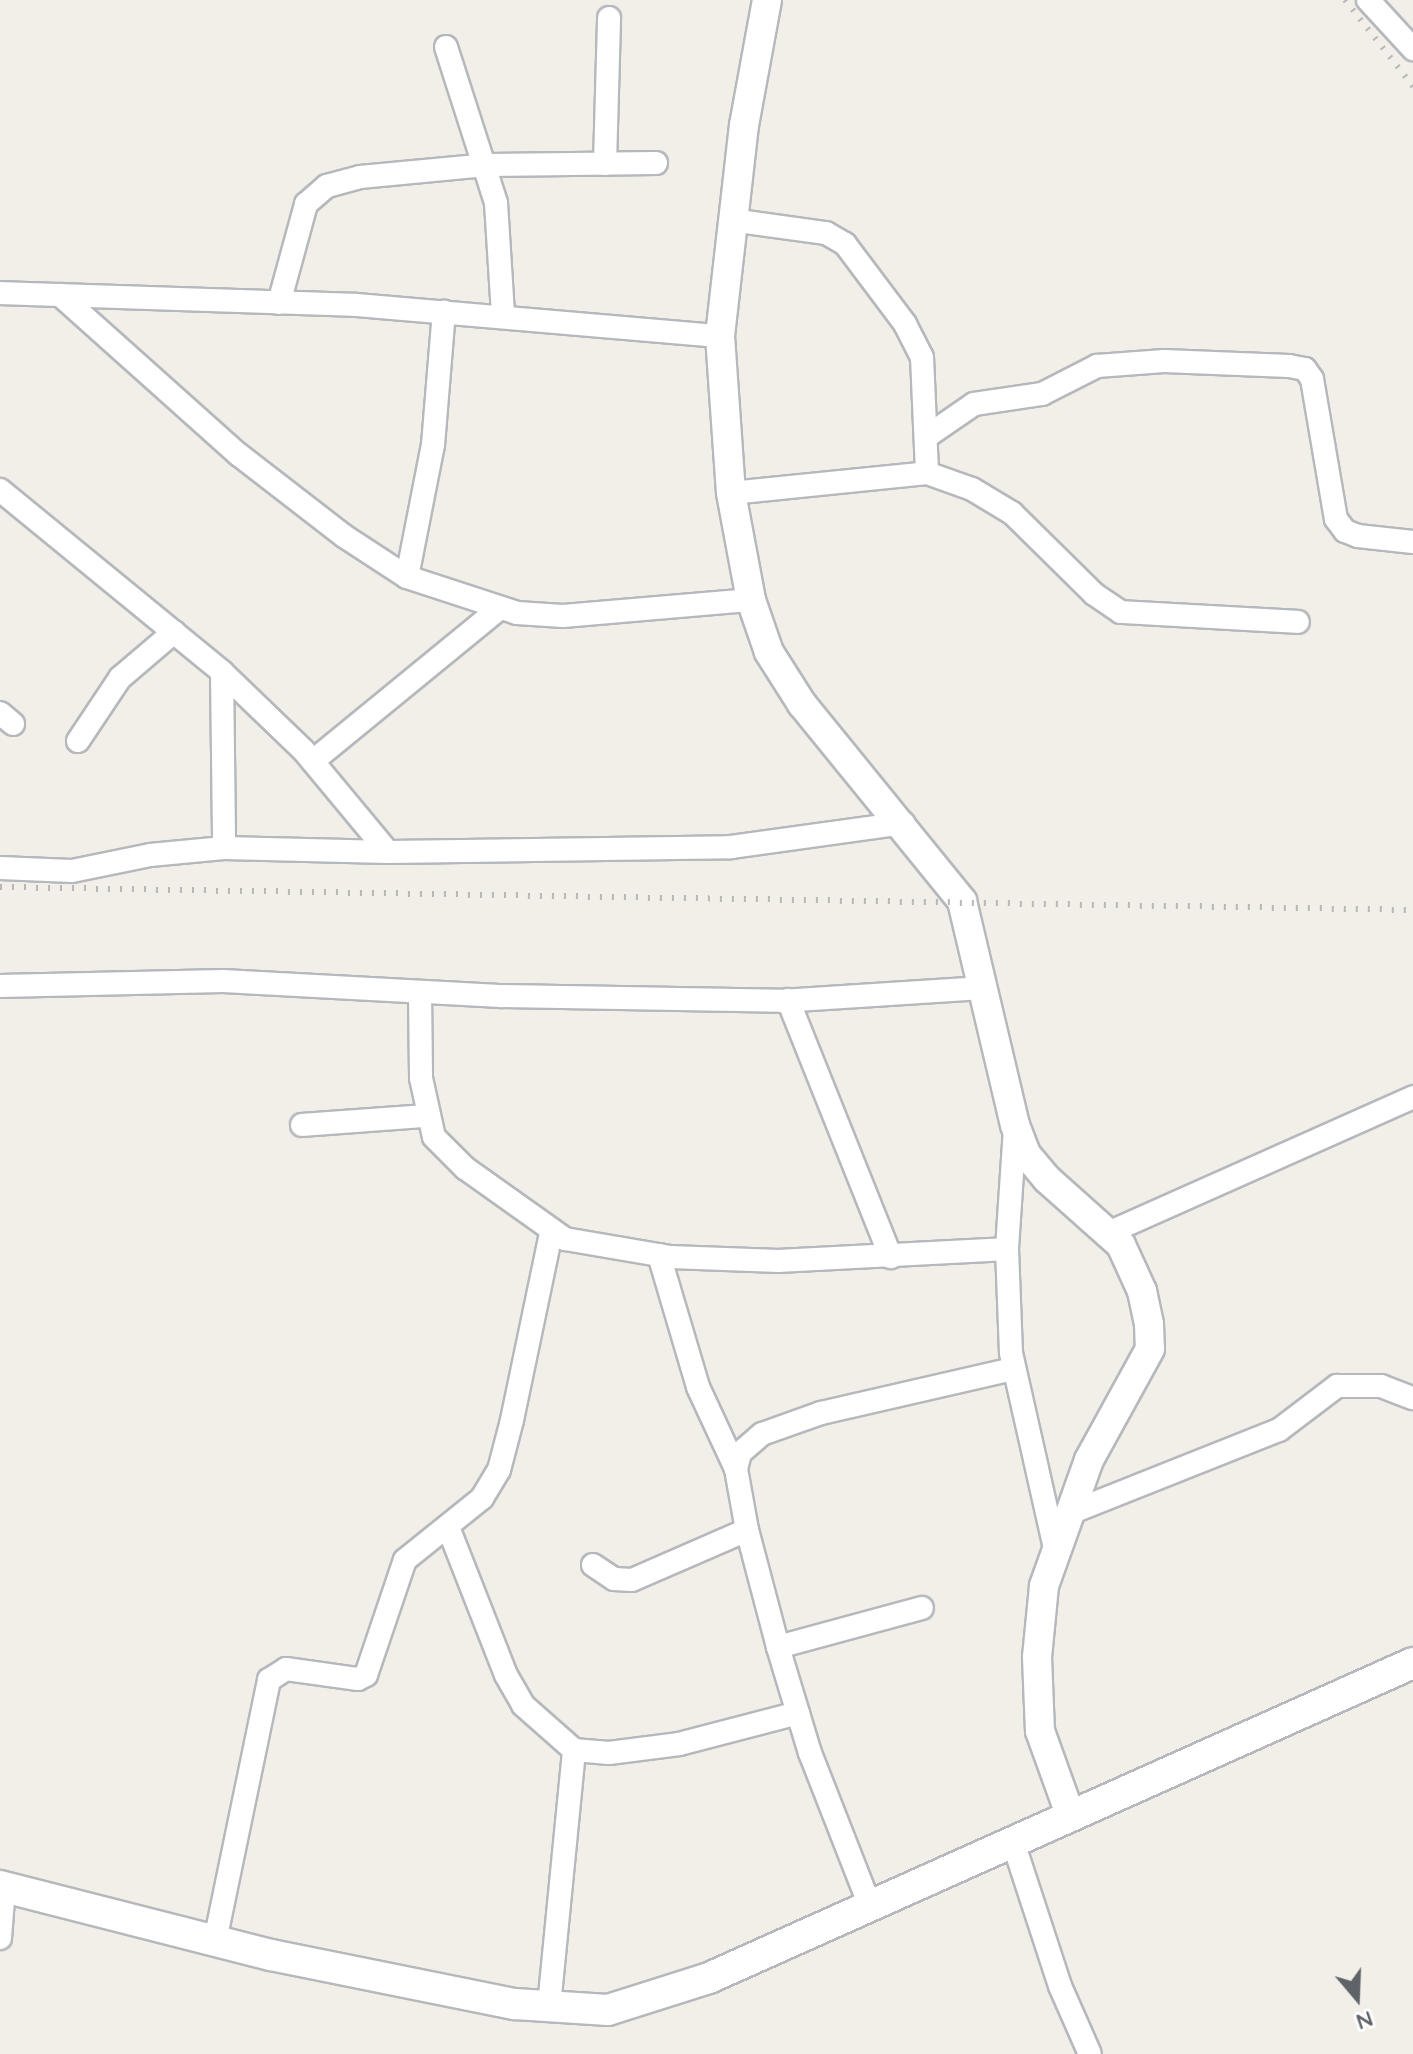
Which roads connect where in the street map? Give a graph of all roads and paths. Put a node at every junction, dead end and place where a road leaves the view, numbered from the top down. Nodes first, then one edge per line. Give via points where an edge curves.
1 (767, 0) edge
2 (1368, 0) edge
3 (609, 18) dead end
4 (446, 47) dead end
5 (1413, 49) edge
6 (656, 163) dead end
7 (605, 164) junction
8 (488, 165) junction
9 (731, 220) junction
10 (0, 293) edge
11 (60, 295) junction
12 (279, 303) junction
13 (444, 311) junction
14 (503, 315) junction
15 (720, 336) junction
16 (926, 437) junction
17 (927, 473) junction
18 (0, 490) edge
19 (731, 493) junction
20 (1413, 542) edge
21 (407, 577) junction
22 (751, 600) junction
23 (499, 609) junction
24 (1298, 622) dead end
25 (174, 632) junction
26 (222, 672) junction
27 (78, 741) dead end
28 (313, 761) junction
29 (903, 823) junction
30 (224, 848) junction
31 (388, 852) junction
32 (0, 868) edge
33 (0, 986) edge
34 (983, 988) junction
35 (420, 993) junction
36 (788, 1000) junction
37 (1413, 1097) edge
38 (426, 1116) junction
39 (302, 1125) dead end
40 (1015, 1125) junction
41 (551, 1233) junction
42 (1108, 1233) junction
43 (1007, 1249) junction
44 (659, 1255) junction
45 (891, 1257) junction
46 (1013, 1369) junction
47 (1413, 1398) edge
48 (736, 1469) junction
49 (1070, 1513) junction
50 (448, 1527) junction
51 (747, 1530) junction
52 (1056, 1553) junction
53 (593, 1565) dead end
54 (922, 1608) dead end
55 (778, 1647) junction
56 (1413, 1663) edge
57 (798, 1713) junction
58 (574, 1750) junction
59 (1071, 1817) junction
60 (1013, 1842) junction
61 (2, 1887) edge
62 (870, 1906) junction
63 (0, 1938) edge
64 (215, 1941) junction
65 (549, 2006) junction
66 (1090, 2054) edge

1 - 9 street
2 - 5 street
3 - 7 street
4 - 8 street
6 - 7 street
7 - 8 street
8 - 12 street via 360,177 327,186 306,204
8 - 14 street via 500,238
9 - 15 street
9 - 16 street via 826,233 845,244 905,324 922,357
10 - 11 street
11 - 12 street
11 - 21 street via 238,454
12 - 13 street
13 - 14 street
13 - 21 street via 433,445
14 - 15 street
15 - 19 street
16 - 17 street
16 - 20 street via 974,404 1042,394 1097,366 1164,361 1305,369 1312,379 1336,519 1358,536
17 - 19 street
17 - 24 street via 972,489 1012,513 1094,594 1121,612
18 - 25 street
19 - 22 street
21 - 23 street
22 - 23 street via 563,616
22 - 29 street via 769,652 802,704
23 - 28 street
25 - 26 street
25 - 27 street via 120,678
26 - 28 street
26 - 30 street
28 - 31 street
29 - 31 street via 731,847
29 - 34 street via 962,901
30 - 31 street
30 - 32 street via 161,853 72,871
33 - 35 street via 223,981
34 - 36 street
34 - 40 street
35 - 36 street
35 - 38 street
36 - 45 street
37 - 42 street
38 - 39 street
38 - 41 street via 446,1152
40 - 42 street via 1026,1154 1047,1179
40 - 43 street
41 - 44 street
41 - 50 street via 499,1470 482,1498
42 - 49 street via 1121,1245 1142,1291 1150,1349 1089,1460
43 - 45 street
43 - 46 street
44 - 45 street via 779,1261
44 - 48 street via 698,1387
46 - 48 street via 821,1413 749,1441
46 - 52 street
47 - 49 street via 1381,1386 1337,1386 1279,1430
48 - 51 street
49 - 52 street
50 - 58 street via 506,1675 533,1716
50 - 64 street via 405,1560 366,1675 358,1679 286,1669 269,1680
51 - 53 street via 632,1580 614,1579
51 - 55 street
52 - 59 street via 1044,1586 1037,1657 1040,1731
54 - 55 street
55 - 57 street
56 - 59 main road
57 - 58 street via 679,1744 609,1753
57 - 62 street
58 - 65 street
59 - 60 main road
60 - 62 main road
60 - 66 street via 1060,1986
61 - 63 street
61 - 64 main road
62 - 65 main road via 709,1978 608,2010
64 - 65 main road via 515,2004

